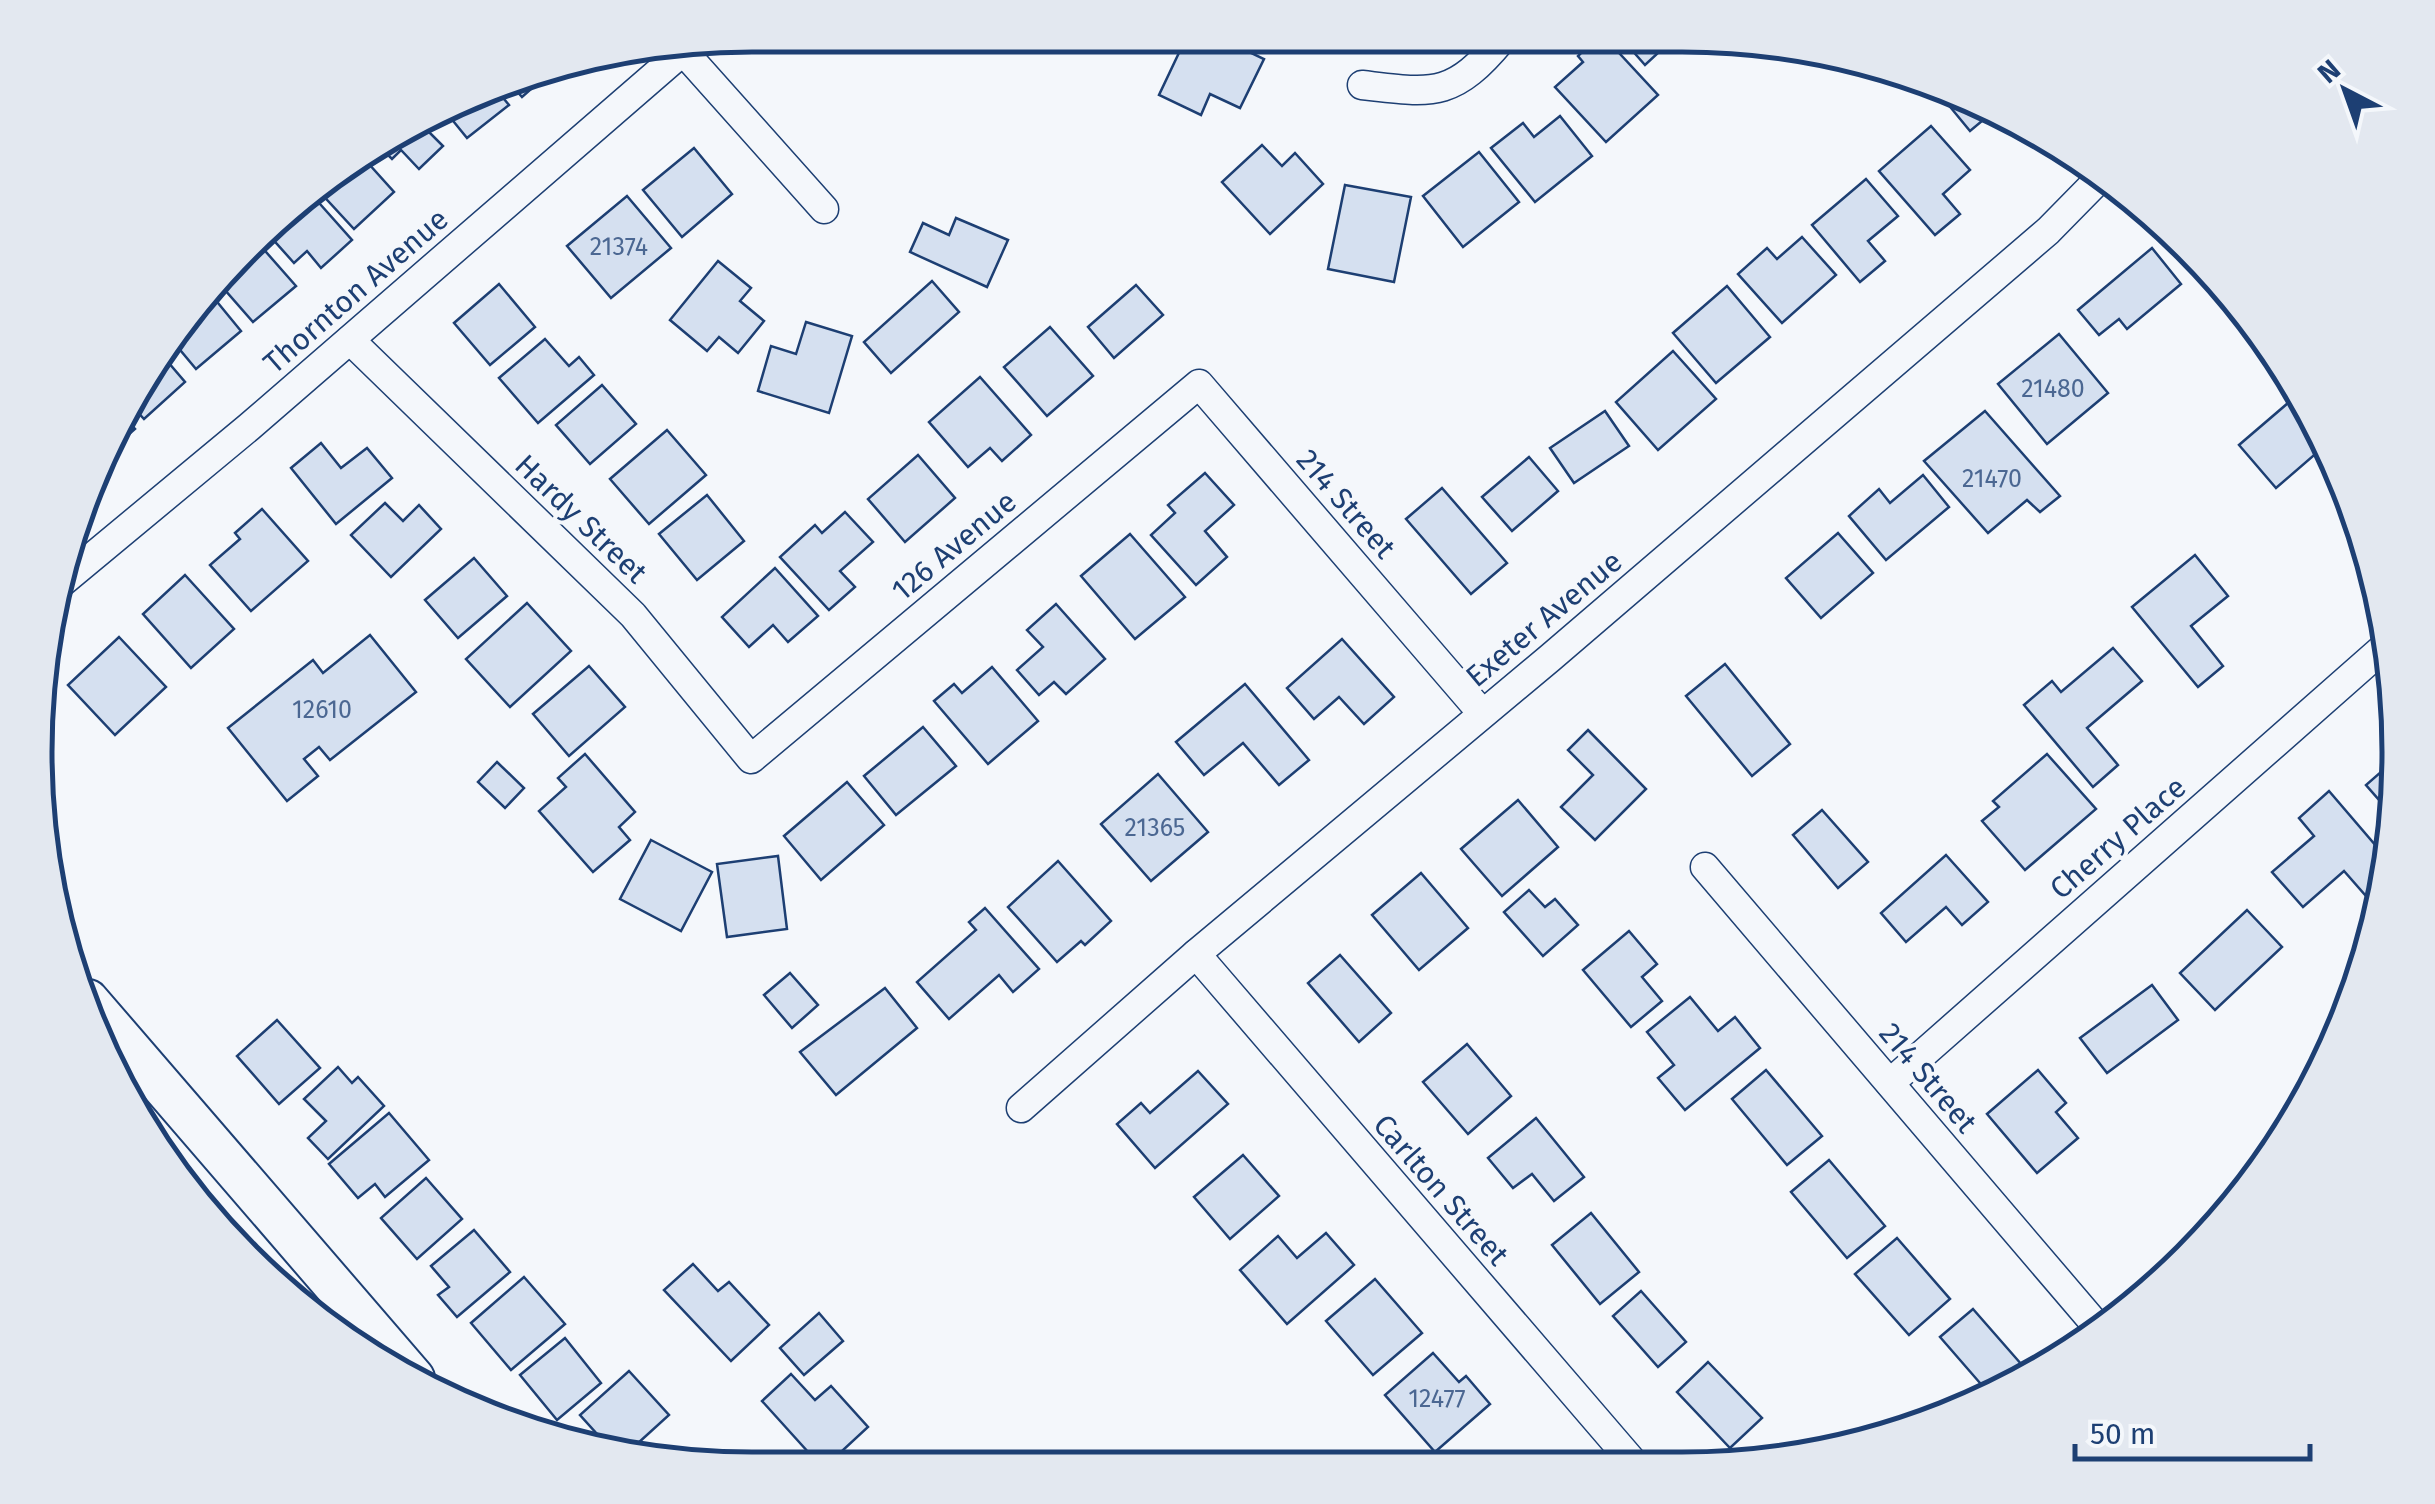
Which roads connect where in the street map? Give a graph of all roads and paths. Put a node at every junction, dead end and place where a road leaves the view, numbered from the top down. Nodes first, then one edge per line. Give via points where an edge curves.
1 (1490, 52) edge
2 (693, 55) edge
3 (677, 57) edge
4 (1362, 85) dead end
5 (2093, 185) edge
6 (824, 209) dead end
7 (350, 340) junction
8 (1199, 384) joint
9 (77, 569) edge
10 (2376, 654) edge
11 (1482, 713) junction
12 (752, 758) joint
13 (1705, 866) dead end
14 (1196, 954) junction
15 (107, 1022) edge
16 (1890, 1083) junction
17 (1021, 1108) dead end
18 (2092, 1320) edge
19 (391, 1351) edge
20 (1624, 1452) edge

1 - 4 street via 1442,89
2 - 6 street
3 - 7 street, Thornton Avenue
5 - 11 street, Exeter Avenue via 2033,244
7 - 9 street, Thornton Avenue
7 - 12 street, Hardy Street via 633,615
8 - 11 street, 214 Street
8 - 12 street, 126 Avenue
10 - 16 street, Cherry Place
11 - 14 street, Exeter Avenue
13 - 16 street, 214 Street
14 - 17 street, Exeter Avenue
14 - 20 street, Carlton Street
15 - 19 street
16 - 18 street, 214 Street

